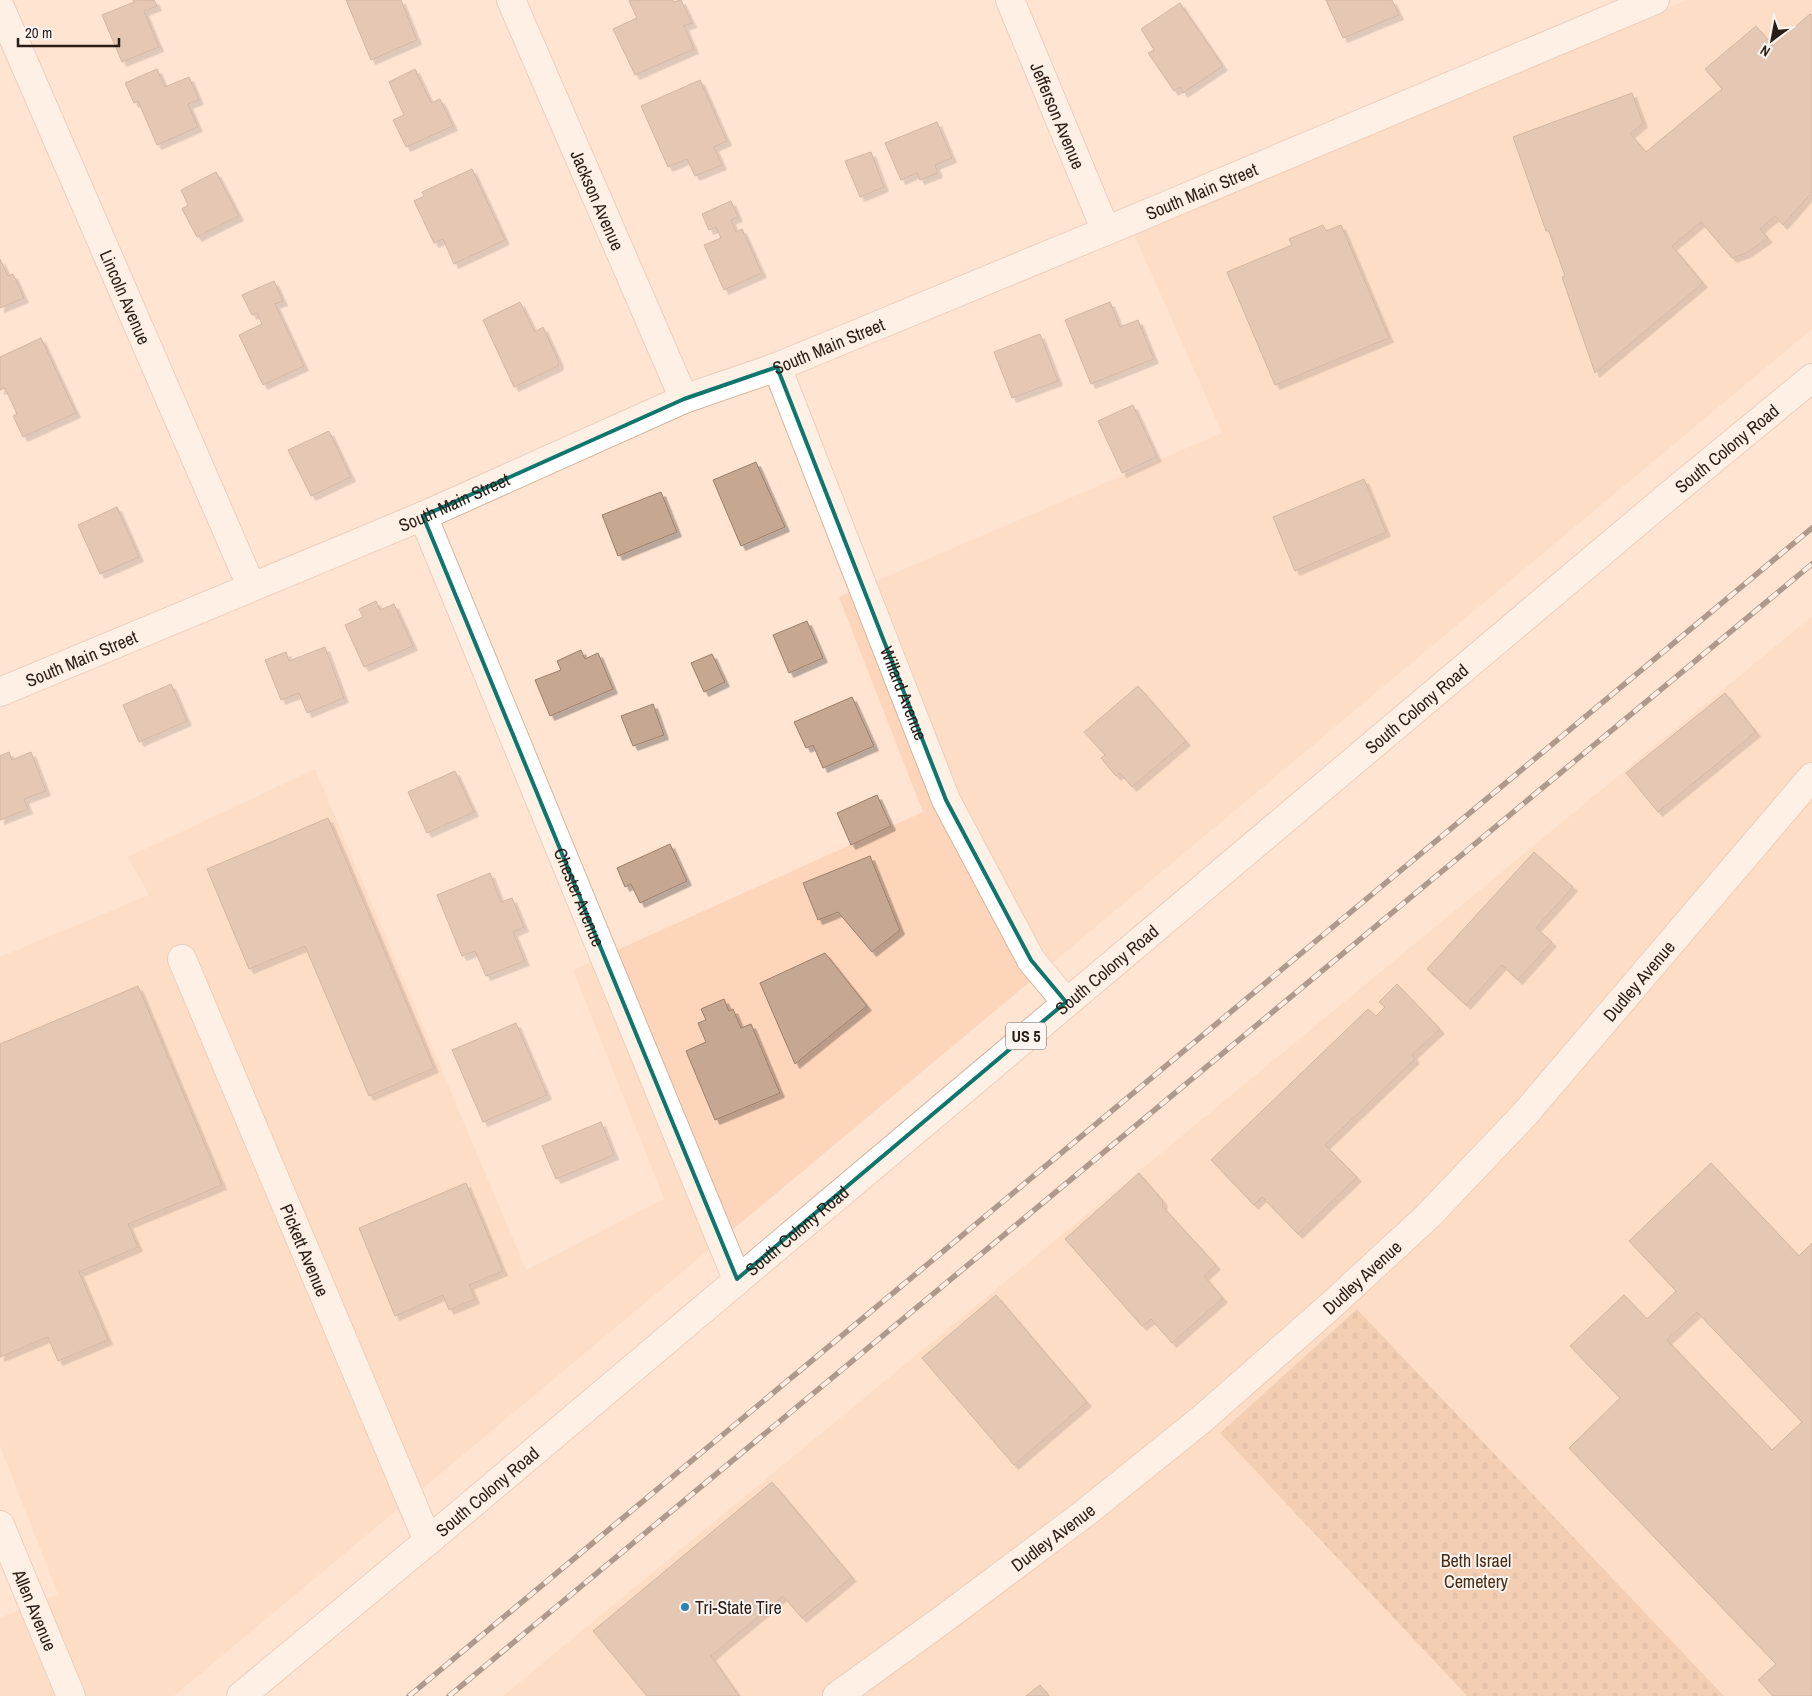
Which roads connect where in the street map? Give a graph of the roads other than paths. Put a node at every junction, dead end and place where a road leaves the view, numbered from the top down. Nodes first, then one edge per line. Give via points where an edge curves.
1 (512, 0) edge
2 (1010, 0) edge
3 (1655, 0) edge
4 (0, 7) edge
5 (1106, 231) junction
6 (777, 367) junction
7 (1812, 378) edge
8 (684, 399) junction
9 (423, 516) junction
10 (251, 586) junction
11 (0, 692) edge
12 (1812, 777) edge
13 (182, 959) dead end
14 (1066, 1002) junction
15 (737, 1280) junction
16 (0, 1525) edge
17 (428, 1541) junction
18 (71, 1696) edge
19 (241, 1696) edge
20 (837, 1696) edge

1 - 8 street, Jackson Avenue
2 - 5 street, Jefferson Avenue
3 - 5 street, South Main Street
4 - 10 street, Lincoln Avenue
5 - 6 street, South Main Street
6 - 8 street, South Main Street
6 - 14 street, Willard Avenue via 946,800 1031,960
7 - 14 street, South Colony Road / US 5
8 - 9 street, South Main Street
9 - 10 street, South Main Street
9 - 15 street, Chester Avenue
10 - 11 street, South Main Street
12 - 20 street, Dudley Avenue via 1525,1114 1428,1216 1202,1419 1085,1513
13 - 17 street, Pickett Avenue
14 - 15 street, South Colony Road / US 5
15 - 17 street, South Colony Road / US 5
16 - 18 street, Allen Avenue
17 - 19 street, South Colony Road / US 5

